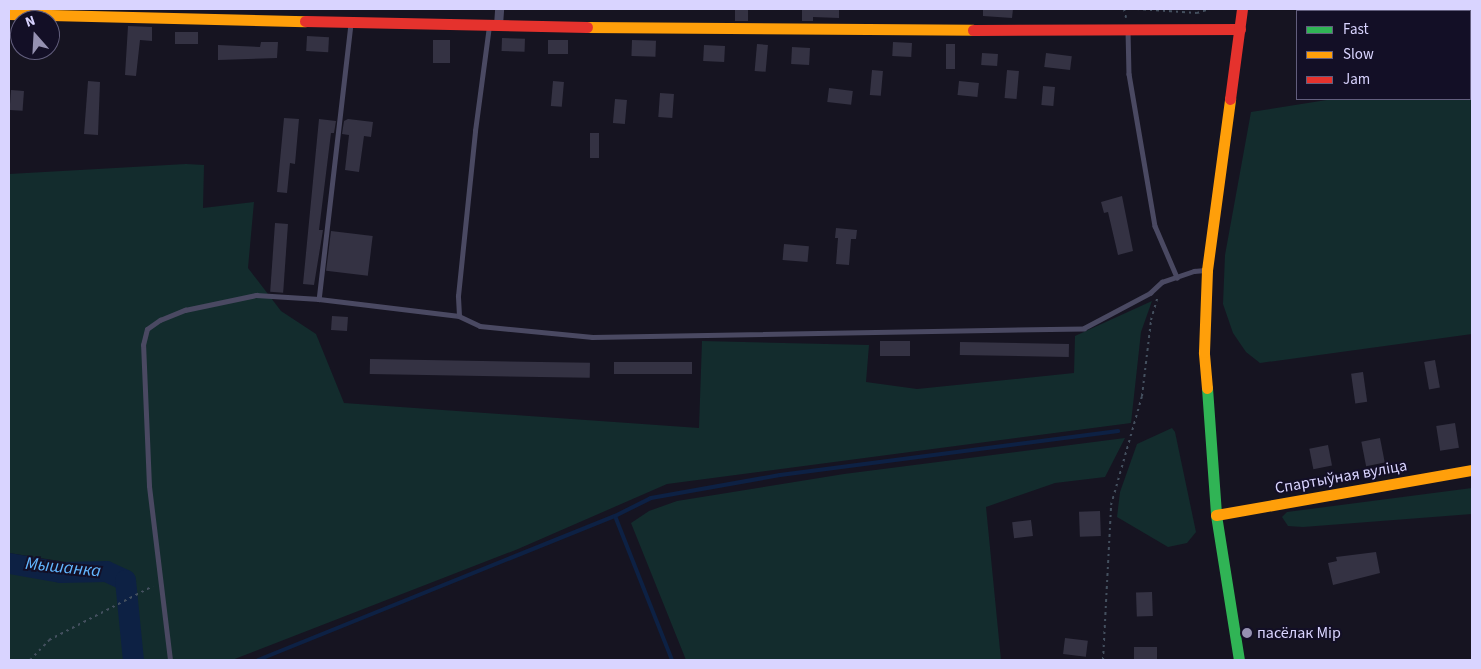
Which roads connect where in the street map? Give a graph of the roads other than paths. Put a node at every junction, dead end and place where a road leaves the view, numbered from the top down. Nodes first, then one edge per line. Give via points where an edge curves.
1 (499, 9) edge
2 (1242, 9) edge
3 (9, 14) edge
4 (351, 22) junction
5 (494, 25) junction
6 (1128, 28) junction
7 (1240, 29) junction
8 (1207, 270) junction
9 (1177, 277) junction
10 (319, 299) junction
11 (460, 316) junction
12 (1472, 470) edge
13 (1216, 515) junction
14 (170, 660) edge
15 (1239, 660) edge

1 - 5 street
2 - 7 street
3 - 4 street
4 - 5 street
4 - 10 lane
5 - 6 street via 736,30
5 - 11 lane via 475,131 458,296
6 - 7 street
6 - 9 lane via 1129,74 1155,226
7 - 8 street
8 - 9 lane via 1194,270
8 - 13 street via 1204,352
9 - 11 lane via 1162,282 1150,293 1084,328 592,338 480,326
10 - 11 lane
10 - 14 lane via 256,295 185,310 160,320 147,330 143,345 149,486
12 - 13 street, Спартыўная вуліца
13 - 15 street

